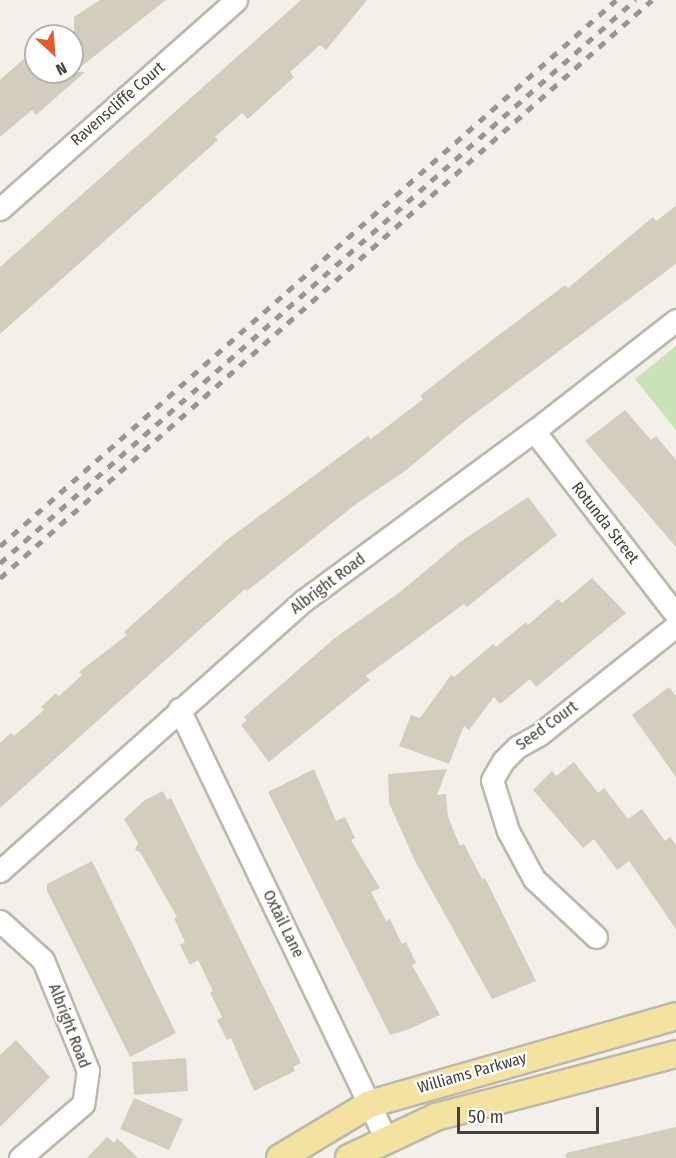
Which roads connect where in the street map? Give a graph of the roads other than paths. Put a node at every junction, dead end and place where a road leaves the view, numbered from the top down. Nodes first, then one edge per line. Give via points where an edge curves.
1 (236, 0) edge
2 (0, 209) edge
3 (676, 320) edge
4 (534, 431) junction
5 (676, 615) edge
6 (676, 626) edge
7 (179, 710) junction
8 (0, 871) edge
9 (0, 921) edge
10 (596, 937) dead end
11 (676, 1016) edge
12 (676, 1054) edge
13 (370, 1104) junction
14 (386, 1139) junction
15 (20, 1158) edge
16 (280, 1158) edge
17 (349, 1158) edge

1 - 2 street, Ravenscliffe Court
3 - 4 street, Albright Road
4 - 5 street, Rotunda Street
4 - 7 street, Albright Road via 303,601
6 - 10 street, Seed Court via 540,734 517,747 492,780 508,831 534,879
7 - 8 street, Albright Road
7 - 13 street, Oxtail Lane
9 - 15 street, Albright Road via 43,960 88,1070 83,1104
11 - 13 main road, Williams Parkway
12 - 14 main road, Williams Parkway via 436,1117
13 - 14 street, Oxtail Lane
13 - 16 main road, Williams Parkway
14 - 17 main road, Williams Parkway

